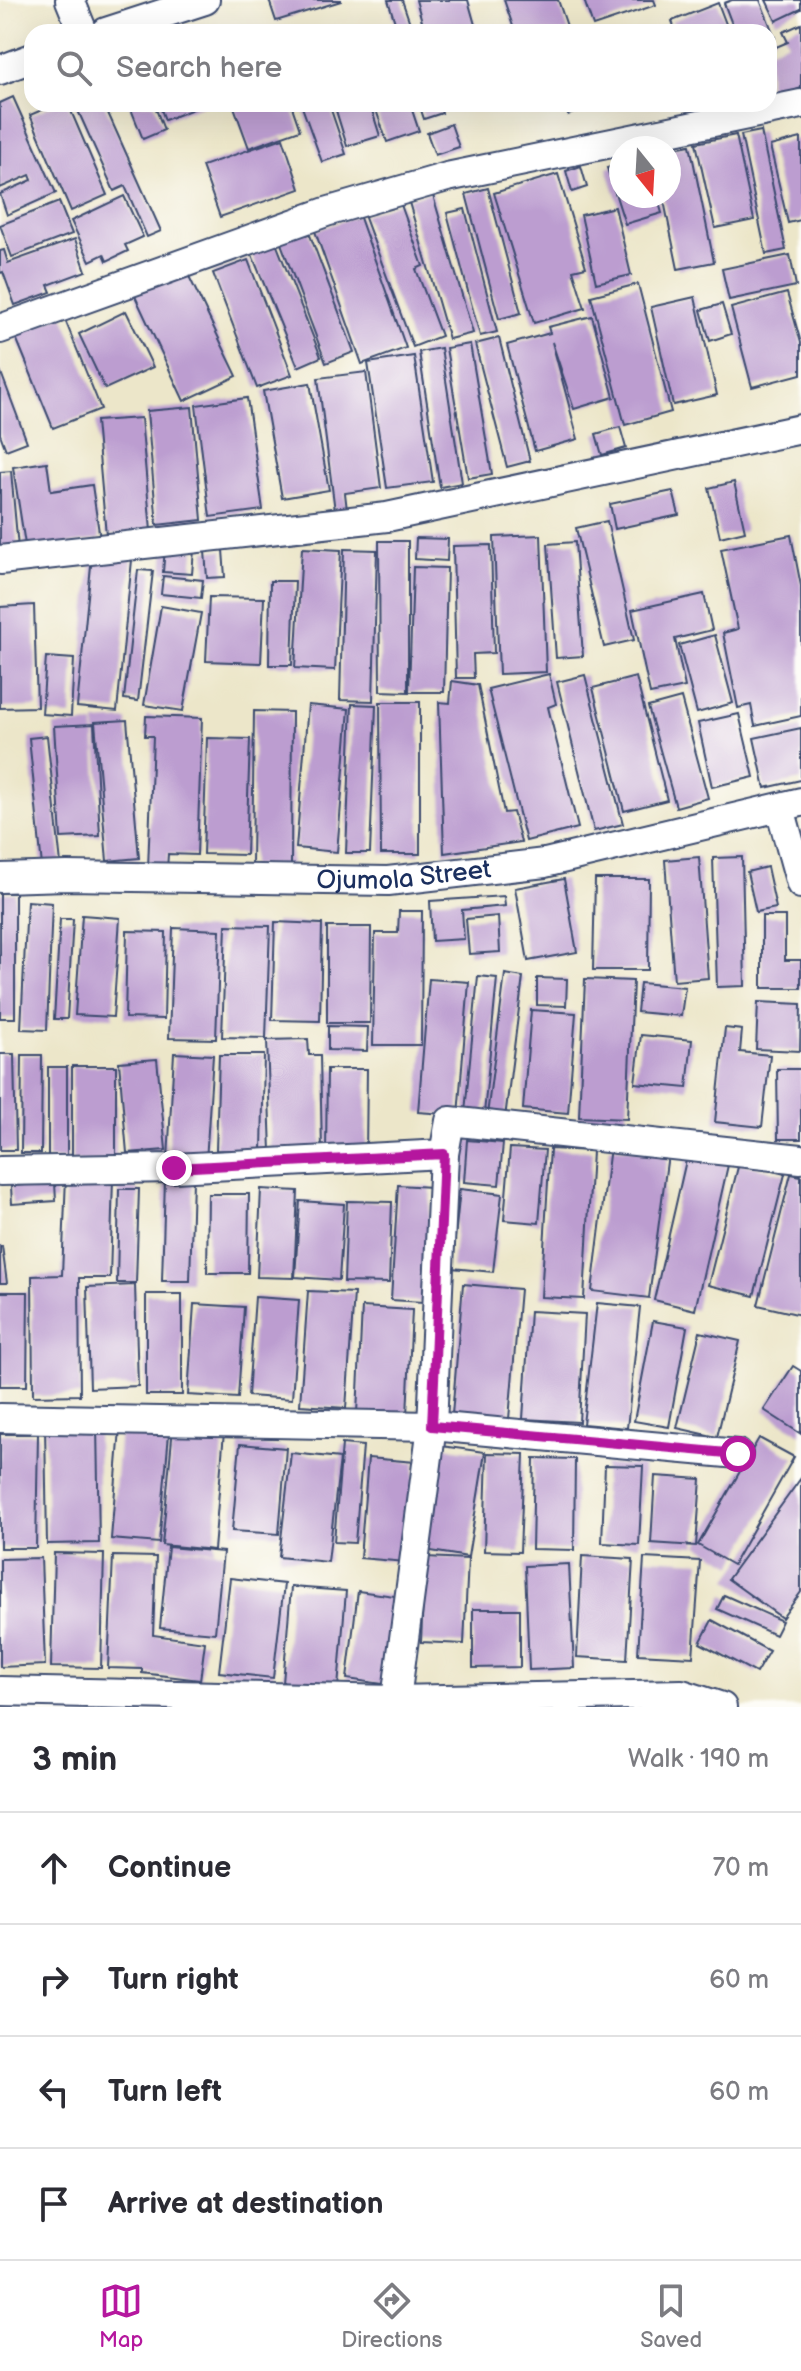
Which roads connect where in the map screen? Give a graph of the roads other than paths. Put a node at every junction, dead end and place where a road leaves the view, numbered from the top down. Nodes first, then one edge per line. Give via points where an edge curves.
1 (70, 0) edge
2 (205, 0) edge
3 (80, 24) edge
4 (131, 24) edge
5 (24, 61) edge
6 (0, 70) edge
7 (801, 104) edge
8 (777, 109) edge
9 (762, 112) edge
10 (0, 329) edge
11 (801, 429) edge
12 (0, 560) edge
13 (791, 805) edge
14 (0, 878) edge
15 (801, 884) edge
16 (444, 1154) junction
17 (801, 1159) edge
18 (0, 1171) edge
19 (0, 1418) edge
20 (432, 1426) junction
21 (738, 1454) dead end
22 (0, 1691) edge
23 (394, 1704) edge
24 (722, 1707) edge

1 - 3 street
2 - 4 street
5 - 6 street
7 - 8 street
9 - 10 street via 447,177 326,212
11 - 12 street via 387,517
13 - 14 street, Ojumola Street via 545,863 388,881
13 - 15 street
16 - 17 street via 450,1121
16 - 18 street
16 - 20 street
19 - 20 street
20 - 21 street
20 - 23 street
22 - 23 street
23 - 24 street via 682,1694

